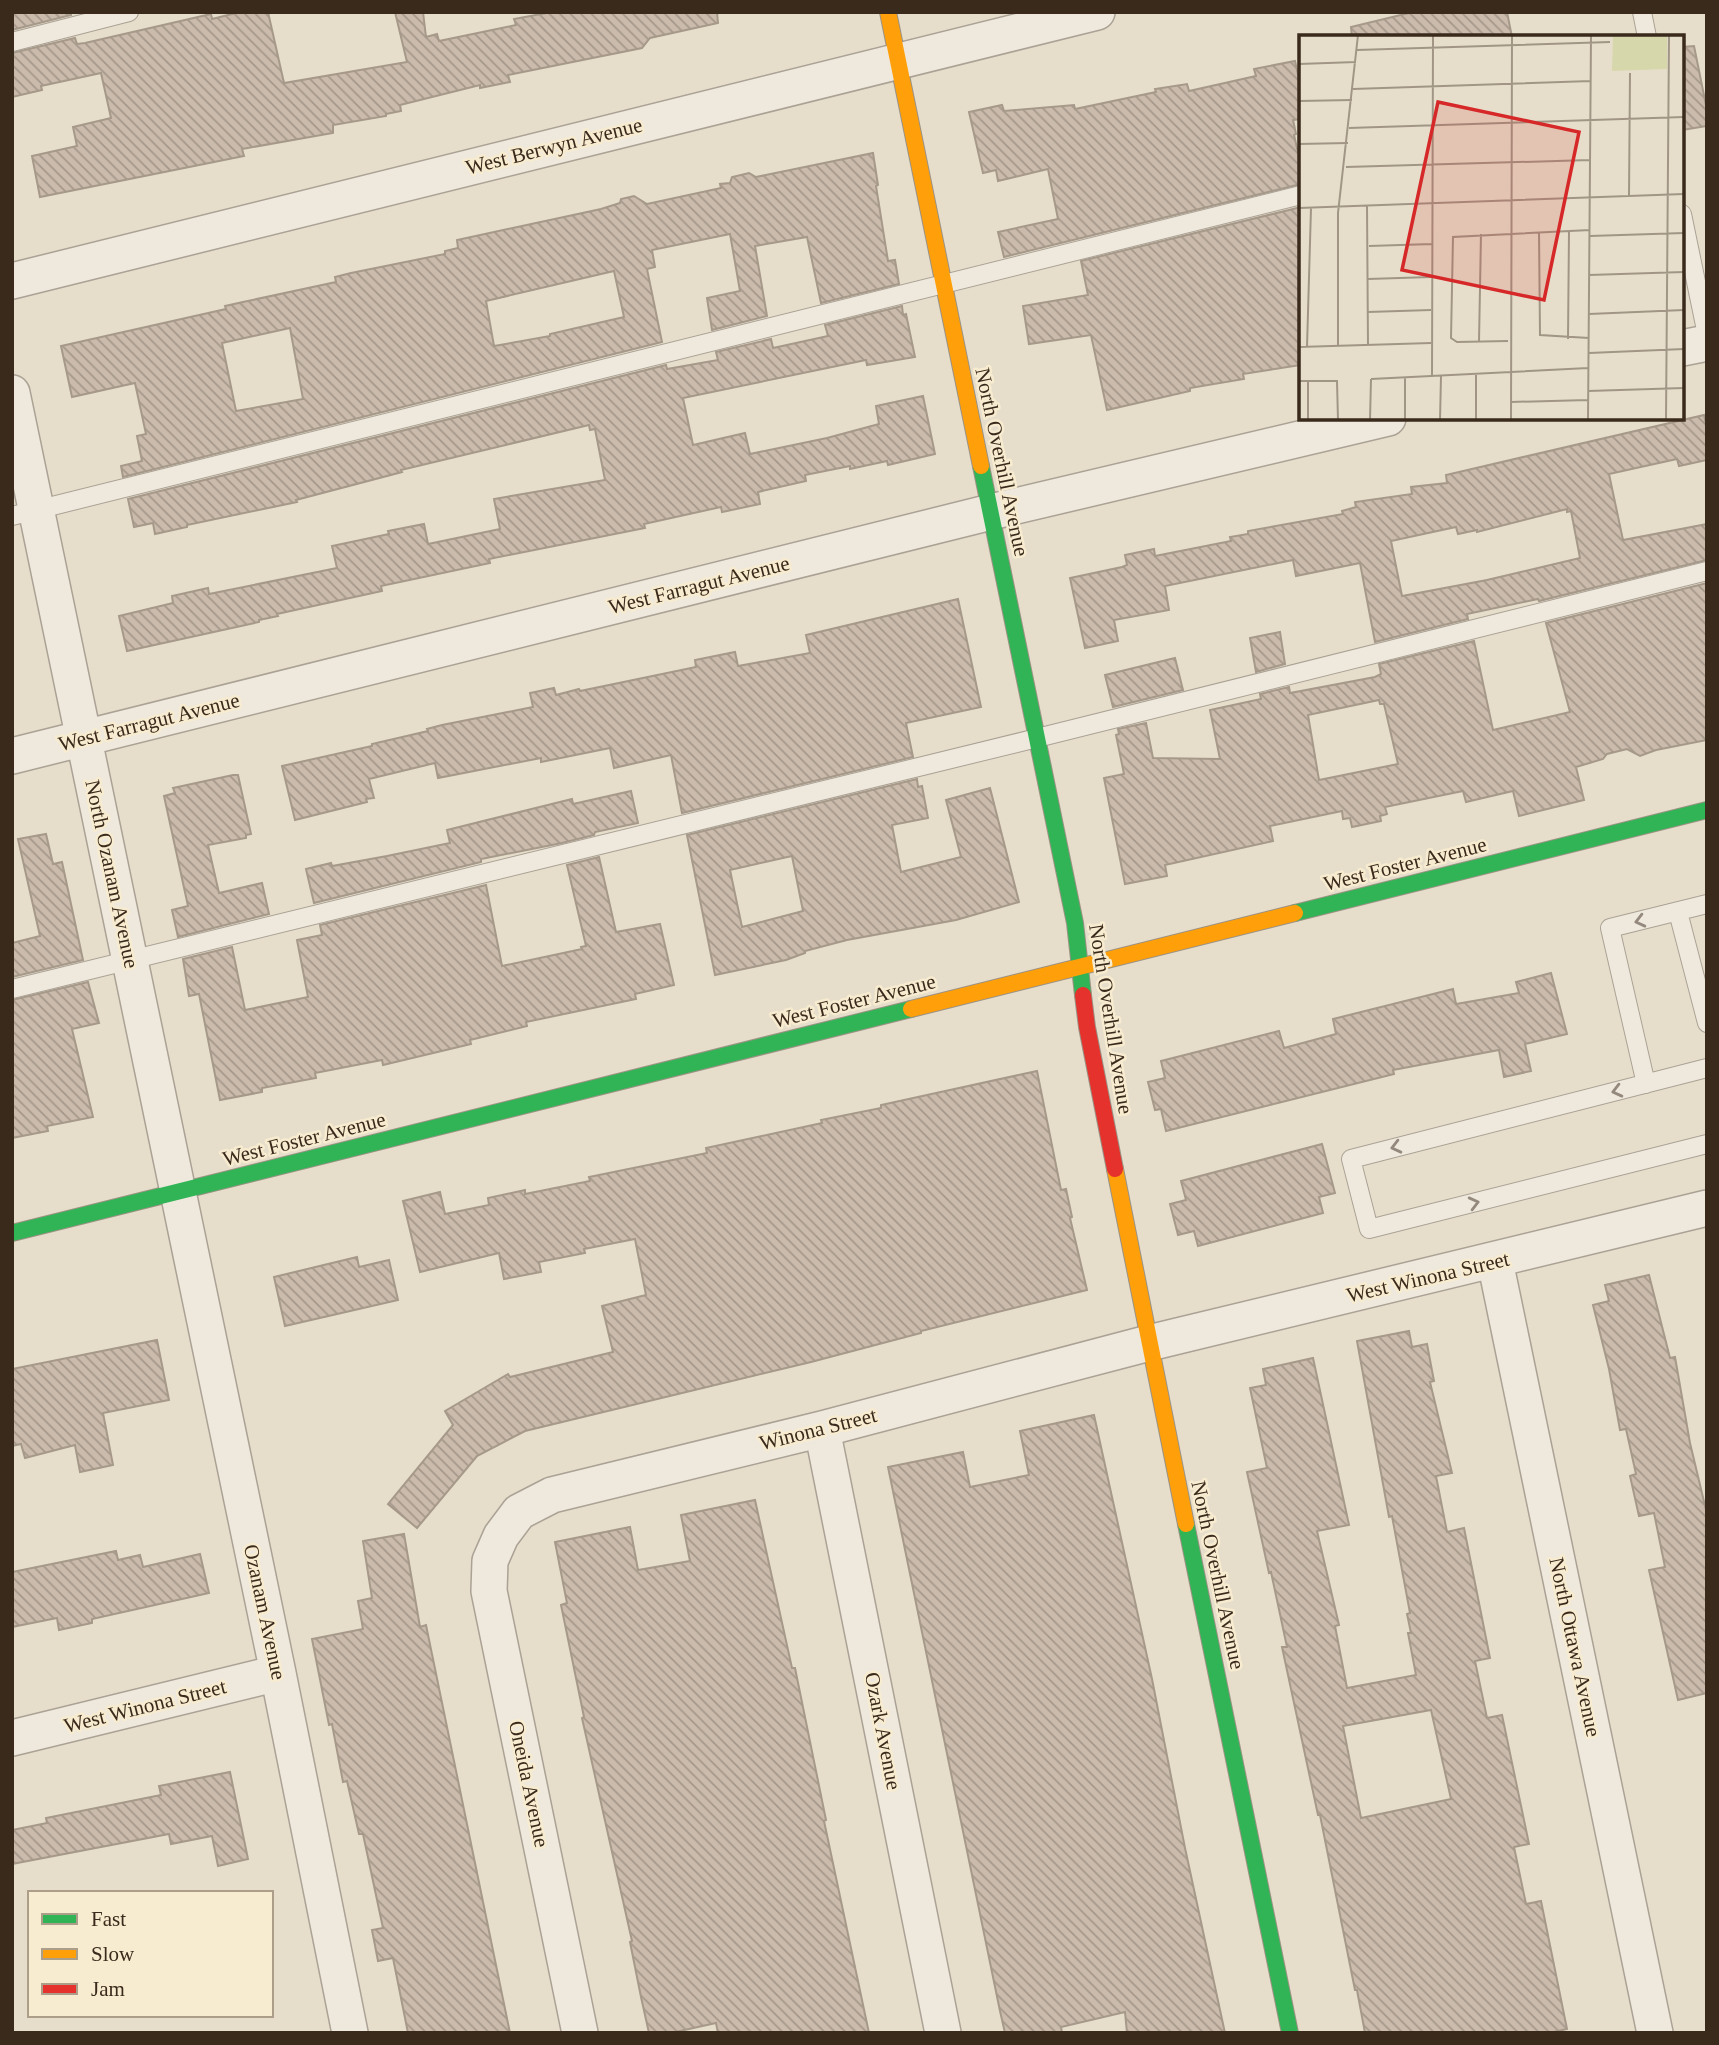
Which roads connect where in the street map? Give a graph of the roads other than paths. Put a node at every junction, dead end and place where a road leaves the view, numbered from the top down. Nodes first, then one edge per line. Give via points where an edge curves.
1 (129, 12) edge
2 (888, 12) edge
3 (1097, 12) edge
4 (1642, 12) edge
5 (1647, 35) edge
6 (12, 41) edge
7 (898, 61) junction
8 (1299, 195) edge
9 (1684, 224) edge
10 (12, 281) edge
11 (944, 284) junction
12 (1707, 335) edge
13 (1707, 343) edge
14 (1684, 348) edge
15 (12, 393) edge
16 (1380, 420) edge
17 (991, 512) junction
18 (24, 513) edge
19 (1707, 571) edge
20 (84, 738) junction
21 (1037, 738) junction
22 (12, 756) edge
23 (1707, 810) edge
24 (1707, 904) edge
25 (1678, 912) junction
26 (1699, 958) edge
27 (129, 959) junction
28 (1080, 967) junction
29 (12, 989) edge
30 (1707, 1023) edge
31 (1707, 1068) edge
32 (1646, 1084) junction
33 (1707, 1144) edge
34 (178, 1192) junction
35 (1707, 1208) edge
36 (12, 1233) edge
37 (1495, 1261) junction
38 (1149, 1343) junction
39 (822, 1429) junction
40 (501, 1536) joint
41 (278, 1673) junction
42 (12, 1738) edge
43 (350, 2033) edge
44 (580, 2033) edge
45 (943, 2033) edge
46 (1290, 2033) edge
47 (1655, 2033) edge

1 - 6 lane
2 - 7 street, North Overhill Avenue
3 - 7 street, West Berwyn Avenue
4 - 5 lane
7 - 10 street, West Berwyn Avenue
7 - 11 street, North Overhill Avenue
8 - 11 lane
9 - 12 lane
11 - 17 street, North Overhill Avenue
11 - 18 lane
13 - 14 street
15 - 18 street, North Ozanam Avenue
16 - 17 street, West Farragut Avenue
17 - 20 street, West Farragut Avenue
17 - 21 street, North Overhill Avenue
18 - 20 street, North Ozanam Avenue
19 - 21 lane
20 - 22 street, West Farragut Avenue
20 - 27 street, North Ozanam Avenue
21 - 27 lane
21 - 28 street, North Overhill Avenue
23 - 28 street, West Foster Avenue
24 - 25 lane
25 - 26 lane
25 -> 32 lane via 1610,928
26 - 30 lane
27 - 29 lane
27 - 34 street, North Ozanam Avenue
28 - 34 street, West Foster Avenue
28 - 38 street, North Overhill Avenue via 1087,1027
31 - 32 lane
32 -> 33 lane via 1352,1159 1369,1229
34 - 36 street, West Foster Avenue
34 - 41 street, Ozanam Avenue
35 - 37 street, West Winona Street
37 - 38 street, West Winona Street
37 - 47 street, North Ottawa Avenue
38 - 39 street, Winona Street
38 - 46 street, North Overhill Avenue
39 - 40 street, Winona Street via 552,1495 519,1512
39 - 45 street, Ozark Avenue
40 - 44 street, Oneida Avenue via 490,1561 489,1591
41 - 42 street, West Winona Street
41 - 43 street, Ozanam Avenue

